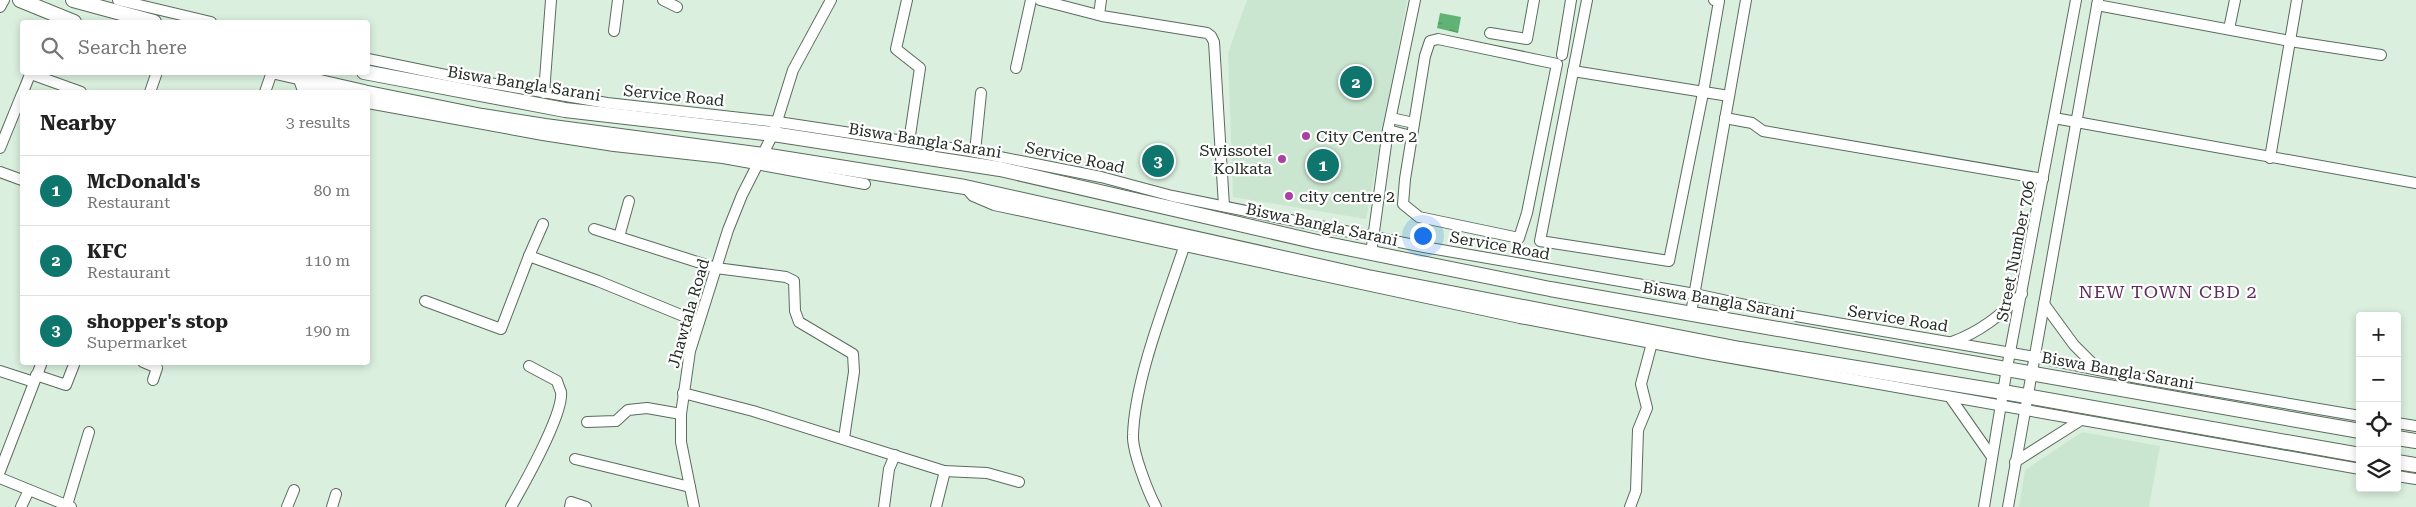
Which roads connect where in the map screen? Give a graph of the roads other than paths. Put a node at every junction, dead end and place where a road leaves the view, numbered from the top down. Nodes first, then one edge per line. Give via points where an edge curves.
1 (4, 0) edge
2 (20, 0) edge
3 (73, 0) edge
4 (118, 0) edge
5 (551, 0) edge
6 (618, 0) edge
7 (663, 0) edge
8 (830, 0) edge
9 (907, 0) edge
10 (1032, 0) edge
11 (1040, 0) edge
12 (1102, 0) edge
13 (1415, 0) edge
14 (1534, 0) edge
15 (1571, 0) edge
16 (1587, 0) edge
17 (1714, 0) edge
18 (1746, 0) edge
19 (2076, 0) edge
20 (2235, 0) edge
21 (2297, 0) edge
22 (2097, 3) edge
23 (0, 7) edge
24 (677, 8) dead end
25 (1098, 15) junction
26 (53, 19) edge
27 (147, 20) edge
28 (203, 20) edge
29 (2229, 29) junction
30 (614, 31) dead end
31 (1490, 33) dead end
32 (2290, 41) junction
33 (1562, 55) dead end
34 (2381, 55) dead end
35 (370, 59) edge
36 (1016, 68) dead end
37 (1573, 71) junction
38 (370, 73) edge
39 (30, 75) edge
40 (35, 75) edge
41 (156, 75) edge
42 (271, 75) edge
43 (289, 75) edge
44 (298, 77) junction
45 (24, 90) edge
46 (68, 90) edge
47 (151, 90) edge
48 (266, 90) edge
49 (312, 90) edge
50 (353, 90) edge
51 (544, 93) junction
52 (981, 93) dead end
53 (1704, 93) junction
54 (370, 95) edge
55 (1729, 96) junction
56 (20, 100) edge
57 (370, 103) edge
58 (389, 103) junction
59 (1391, 118) junction
60 (1726, 118) junction
61 (2054, 118) junction
62 (2076, 121) junction
63 (1414, 123) junction
64 (776, 128) junction
65 (1388, 130) junction
66 (1411, 136) junction
67 (909, 142) junction
68 (0, 148) edge
69 (975, 152) junction
70 (2270, 158) junction
71 (761, 160) junction
72 (0, 172) edge
73 (20, 179) edge
74 (2043, 179) junction
75 (2416, 183) edge
76 (865, 184) dead end
77 (965, 187) junction
78 (629, 201) dead end
79 (1224, 206) junction
80 (543, 224) dead end
81 (594, 229) dead end
82 (1374, 236) junction
83 (619, 237) junction
84 (1184, 247) junction
85 (1371, 252) junction
86 (529, 256) junction
87 (716, 268) junction
88 (2022, 293) junction
89 (1695, 294) junction
90 (425, 301) dead end
91 (2044, 304) junction
92 (1691, 313) junction
93 (698, 322) junction
94 (1951, 342) junction
95 (1652, 343) junction
96 (2010, 353) junction
97 (2036, 357) junction
98 (41, 365) edge
99 (74, 365) edge
100 (150, 365) edge
101 (529, 366) dead end
102 (2007, 368) junction
103 (2101, 371) junction
104 (0, 372) edge
105 (2032, 373) junction
106 (35, 379) junction
107 (153, 380) dead end
108 (2003, 392) junction
109 (683, 393) junction
110 (1950, 397) junction
111 (2026, 403) junction
112 (2000, 406) junction
113 (681, 414) junction
114 (2356, 415) edge
115 (2081, 420) junction
116 (587, 422) dead end
117 (2401, 424) edge
118 (2416, 426) edge
119 (2356, 430) edge
120 (89, 432) dead end
121 (844, 438) junction
122 (2401, 439) edge
123 (2416, 441) edge
124 (2356, 454) edge
125 (895, 455) junction
126 (1992, 457) junction
127 (575, 460) dead end
128 (2015, 462) junction
129 (2401, 463) edge
130 (2416, 465) edge
131 (2356, 468) edge
132 (0, 470) edge
133 (945, 471) junction
134 (2401, 477) edge
135 (0, 478) edge
136 (2416, 479) edge
137 (1019, 482) dead end
138 (690, 487) junction
139 (29, 490) junction
140 (294, 490) dead end
141 (336, 494) dead end
142 (69, 506) edge
143 (21, 507) edge
144 (287, 507) edge
145 (332, 507) edge
146 (511, 507) edge
147 (570, 507) edge
148 (586, 507) edge
149 (694, 507) edge
150 (884, 507) edge
151 (936, 507) edge
152 (1156, 507) edge
153 (1630, 507) edge
154 (1984, 507) edge
155 (2008, 507) edge

1 - 23 street
2 - 26 main road
3 - 27 main road
4 - 28 street
5 - 51 street
6 - 30 street
7 - 24 street
8 - 64 street, Jhawtala Road via 793,70
9 - 67 street via 896,49 920,68
10 - 36 street
11 - 25 street
12 - 25 street
13 - 59 street
14 - 31 street via 1527,39
15 - 33 street
16 - 37 street
17 - 53 street via 1719,1
18 - 55 street
19 - 61 street, Street Number 706
20 - 29 street
21 - 32 street
22 - 29 street
22 - 62 street
25 - 79 street via 1212,36
29 - 32 street
32 - 34 street
32 - 70 street
35 - 51 street, Service Road
37 - 53 street
37 - 53 street via 1540,241 1669,261
38 - 64 main road, Biswa Bangla Sarani via 564,110
39 - 45 street
40 - 46 street
41 - 47 street
42 - 48 street
43 - 44 main road
44 - 49 street via 302,88
44 - 50 main road
51 - 64 street, Service Road
52 - 69 street
53 - 55 street
54 - 58 main road
55 - 60 street
56 - 68 street
57 - 58 street
58 - 71 main road via 544,131
59 - 63 street
59 - 65 street
60 - 74 street via 1752,123 1762,131
60 - 89 street
61 - 62 street
61 - 74 street, Street Number 706
62 - 70 street
62 - 91 street
63 - 66 street
63 - 66 street via 1430,41 1438,39 1557,64 1519,238 1419,217 1403,204
64 - 67 street, Service Road
64 - 71 street, Jhawtala Road
64 - 85 main road, Biswa Bangla Sarani via 1000,169
65 - 66 street
65 - 82 street
67 - 69 street, Service Road
69 - 79 street, Service Road
70 - 75 street
71 - 76 street
71 - 77 main road
71 - 87 street, Jhawtala Road via 742,195
72 - 73 street
74 - 88 street, Street Number 706
77 - 84 street via 973,196 994,204
77 - 108 main road via 1436,290 1740,349
78 - 83 street
79 - 82 street, Service Road
80 - 86 street
81 - 83 street
82 - 85 street
82 - 89 street, Service Road
83 - 87 street
84 - 95 street
84 - 152 street via 1144,373 1132,436 1147,490
85 - 92 main road, Biswa Bangla Sarani via 1550,289
86 - 90 street via 501,329
86 - 93 street
87 - 93 street, Jhawtala Road
87 - 121 street via 786,277 794,281 795,311 799,322 853,354 854,372
88 - 94 street, Service Road via 2000,316
88 - 96 street, Street Number 706
89 - 92 street
89 - 94 street, Service Road via 1796,316
91 - 97 street
91 - 103 street via 2078,349
92 - 102 main road, Biswa Bangla Sarani
93 - 109 street, Jhawtala Road
94 - 96 street
95 - 110 street
95 - 153 street via 1641,388 1647,408 1638,430 1636,491
96 - 97 street
96 - 102 street, Street Number 706
97 - 103 street
97 - 105 street
98 - 106 street
99 - 106 street via 66,385
100 - 107 street via 157,368
101 - 146 street via 557,381 561,394 545,441
102 - 105 main road, Biswa Bangla Sarani
102 - 108 street, Street Number 706
103 - 114 street
104 - 106 street
105 - 111 street
105 - 119 main road, Biswa Bangla Sarani
106 - 132 street
108 - 111 main road
108 - 112 street, Street Number 706
109 - 113 street, Jhawtala Road
109 - 121 street
110 - 112 street
110 - 126 street
111 - 112 street
111 - 115 street
111 - 124 main road
111 - 128 street
112 - 126 street, Street Number 706
113 - 116 street via 647,408 628,410 616,420
113 - 138 street, Jhawtala Road
115 - 128 street
115 - 131 street
117 - 118 street
120 - 142 street
121 - 125 street
122 - 123 main road
125 - 133 street
125 - 150 street via 889,469
126 - 154 street, Street Number 706
127 - 138 street
128 - 155 street
129 - 130 main road
133 - 137 street via 987,473
133 - 151 street
134 - 136 street
135 - 139 street
138 - 149 street, Jhawtala Road
139 - 142 street
139 - 143 street
140 - 144 street
141 - 145 street
147 - 148 street via 571,502

